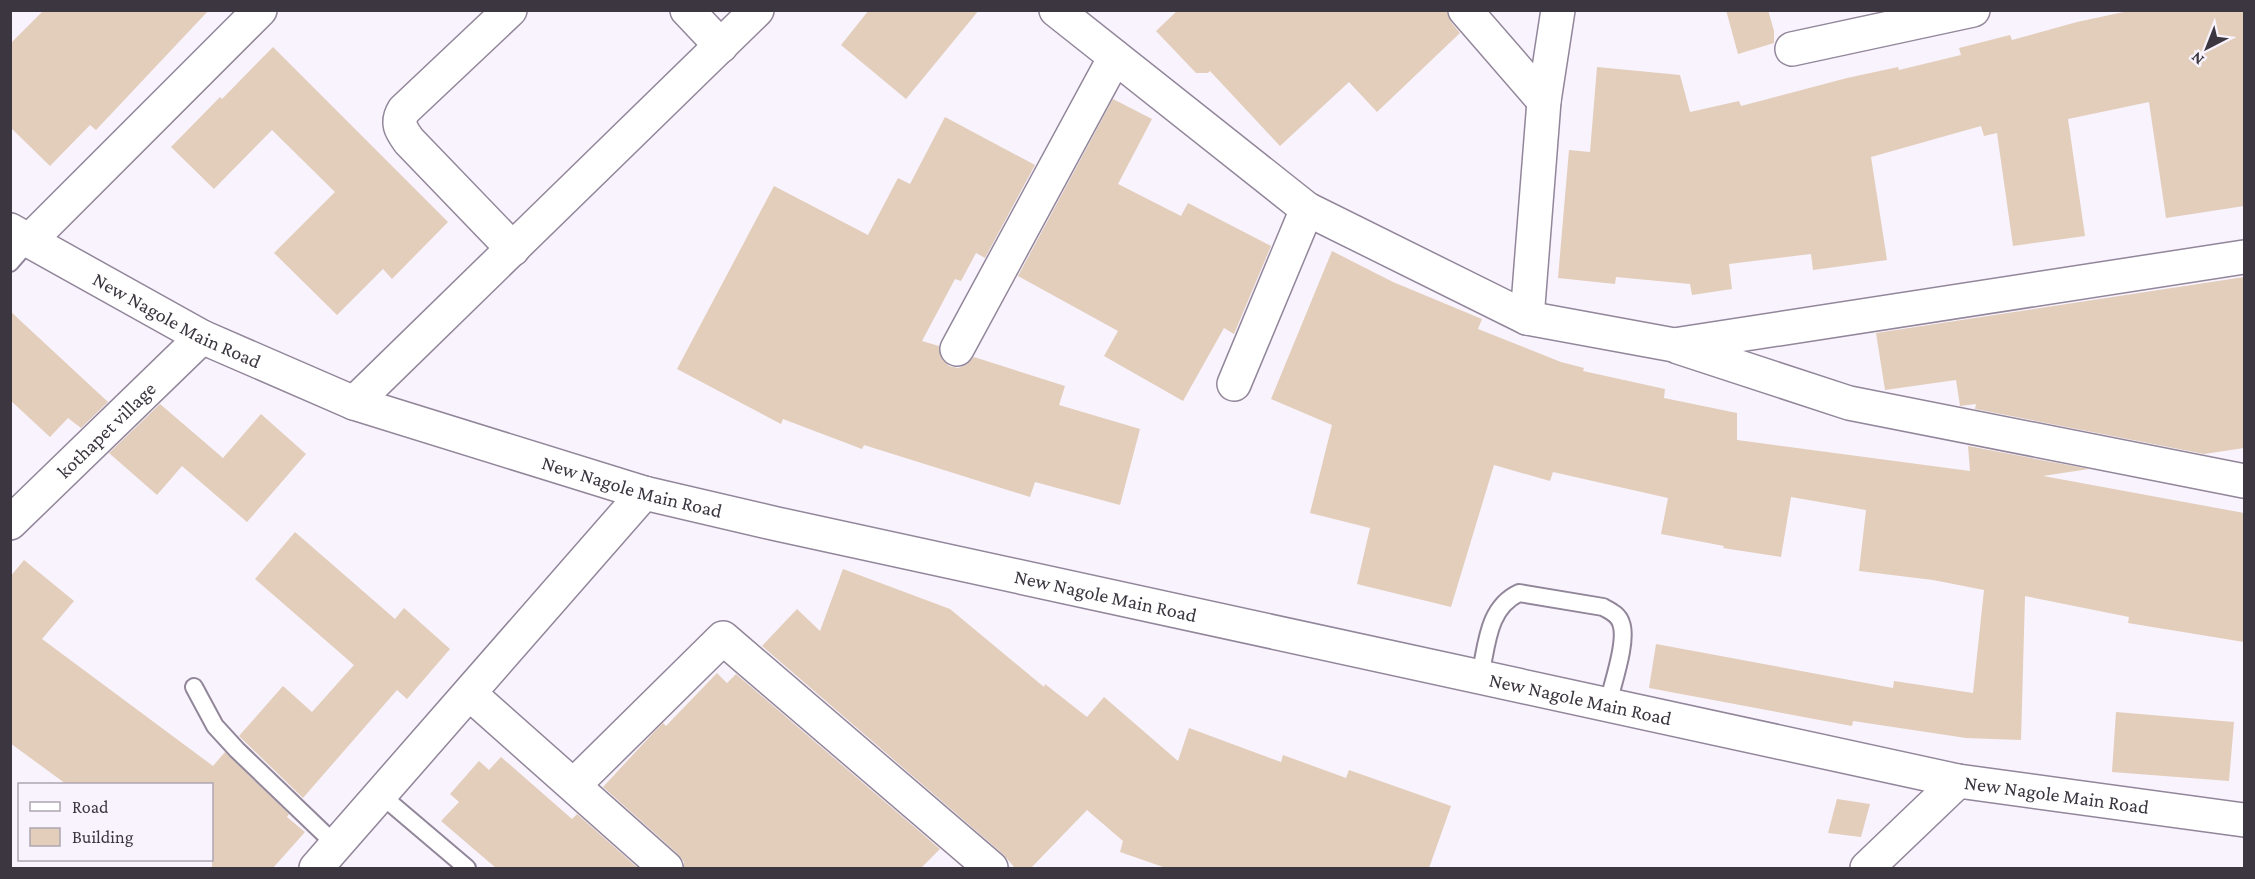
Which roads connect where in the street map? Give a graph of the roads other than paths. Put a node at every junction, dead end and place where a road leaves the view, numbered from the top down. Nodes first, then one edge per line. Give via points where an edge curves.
1 (260, 10) edge
2 (510, 10) edge
3 (687, 10) edge
4 (757, 10) edge
5 (1056, 10) edge
6 (1465, 10) edge
7 (1558, 10) edge
8 (1973, 10) edge
9 (721, 46) junction
10 (1792, 49) dead end
11 (1115, 57) junction
12 (1544, 101) junction
13 (1307, 209) junction
14 (17, 244) edge
15 (513, 249) junction
16 (2244, 257) edge
17 (1527, 318) junction
18 (202, 337) junction
19 (1674, 345) junction
20 (957, 349) dead end
21 (1234, 384) dead end
22 (354, 403) junction
23 (2244, 481) edge
24 (644, 493) junction
25 (10, 523) edge
26 (1480, 676) junction
27 (194, 687) dead end
28 (470, 694) junction
29 (1608, 704) junction
30 (1958, 781) junction
31 (574, 785) junction
32 (381, 795) junction
33 (2244, 820) edge
34 (326, 857) edge
35 (467, 868) edge
36 (666, 868) edge
37 (991, 868) edge
38 (1867, 868) edge

1 - 14 street
2 - 15 street via 404,110 399,127
3 - 9 street
4 - 9 street
5 - 11 street
6 - 12 street
7 - 12 street
8 - 10 street
9 - 15 street
11 - 13 street
11 - 20 street
12 - 17 street
13 - 17 street
13 - 21 street
14 - 18 street, New Nagole Main Road
15 - 22 street
16 - 19 street
17 - 19 street
18 - 22 street, New Nagole Main Road
18 - 25 street, kothapet village
19 - 23 street via 1849,403
22 - 24 street, New Nagole Main Road
24 - 26 street, New Nagole Main Road
24 - 28 street
26 - 29 street, New Nagole Main Road
26 - 29 lane via 1492,619 1509,598 1519,593 1603,607 1614,613 1623,634
27 - 34 lane via 215,726
28 - 31 street
28 - 32 street
29 - 30 street, New Nagole Main Road
30 - 33 street, New Nagole Main Road
30 - 38 street
31 - 36 street
31 - 37 street via 723,638
32 - 34 street
32 - 35 lane

